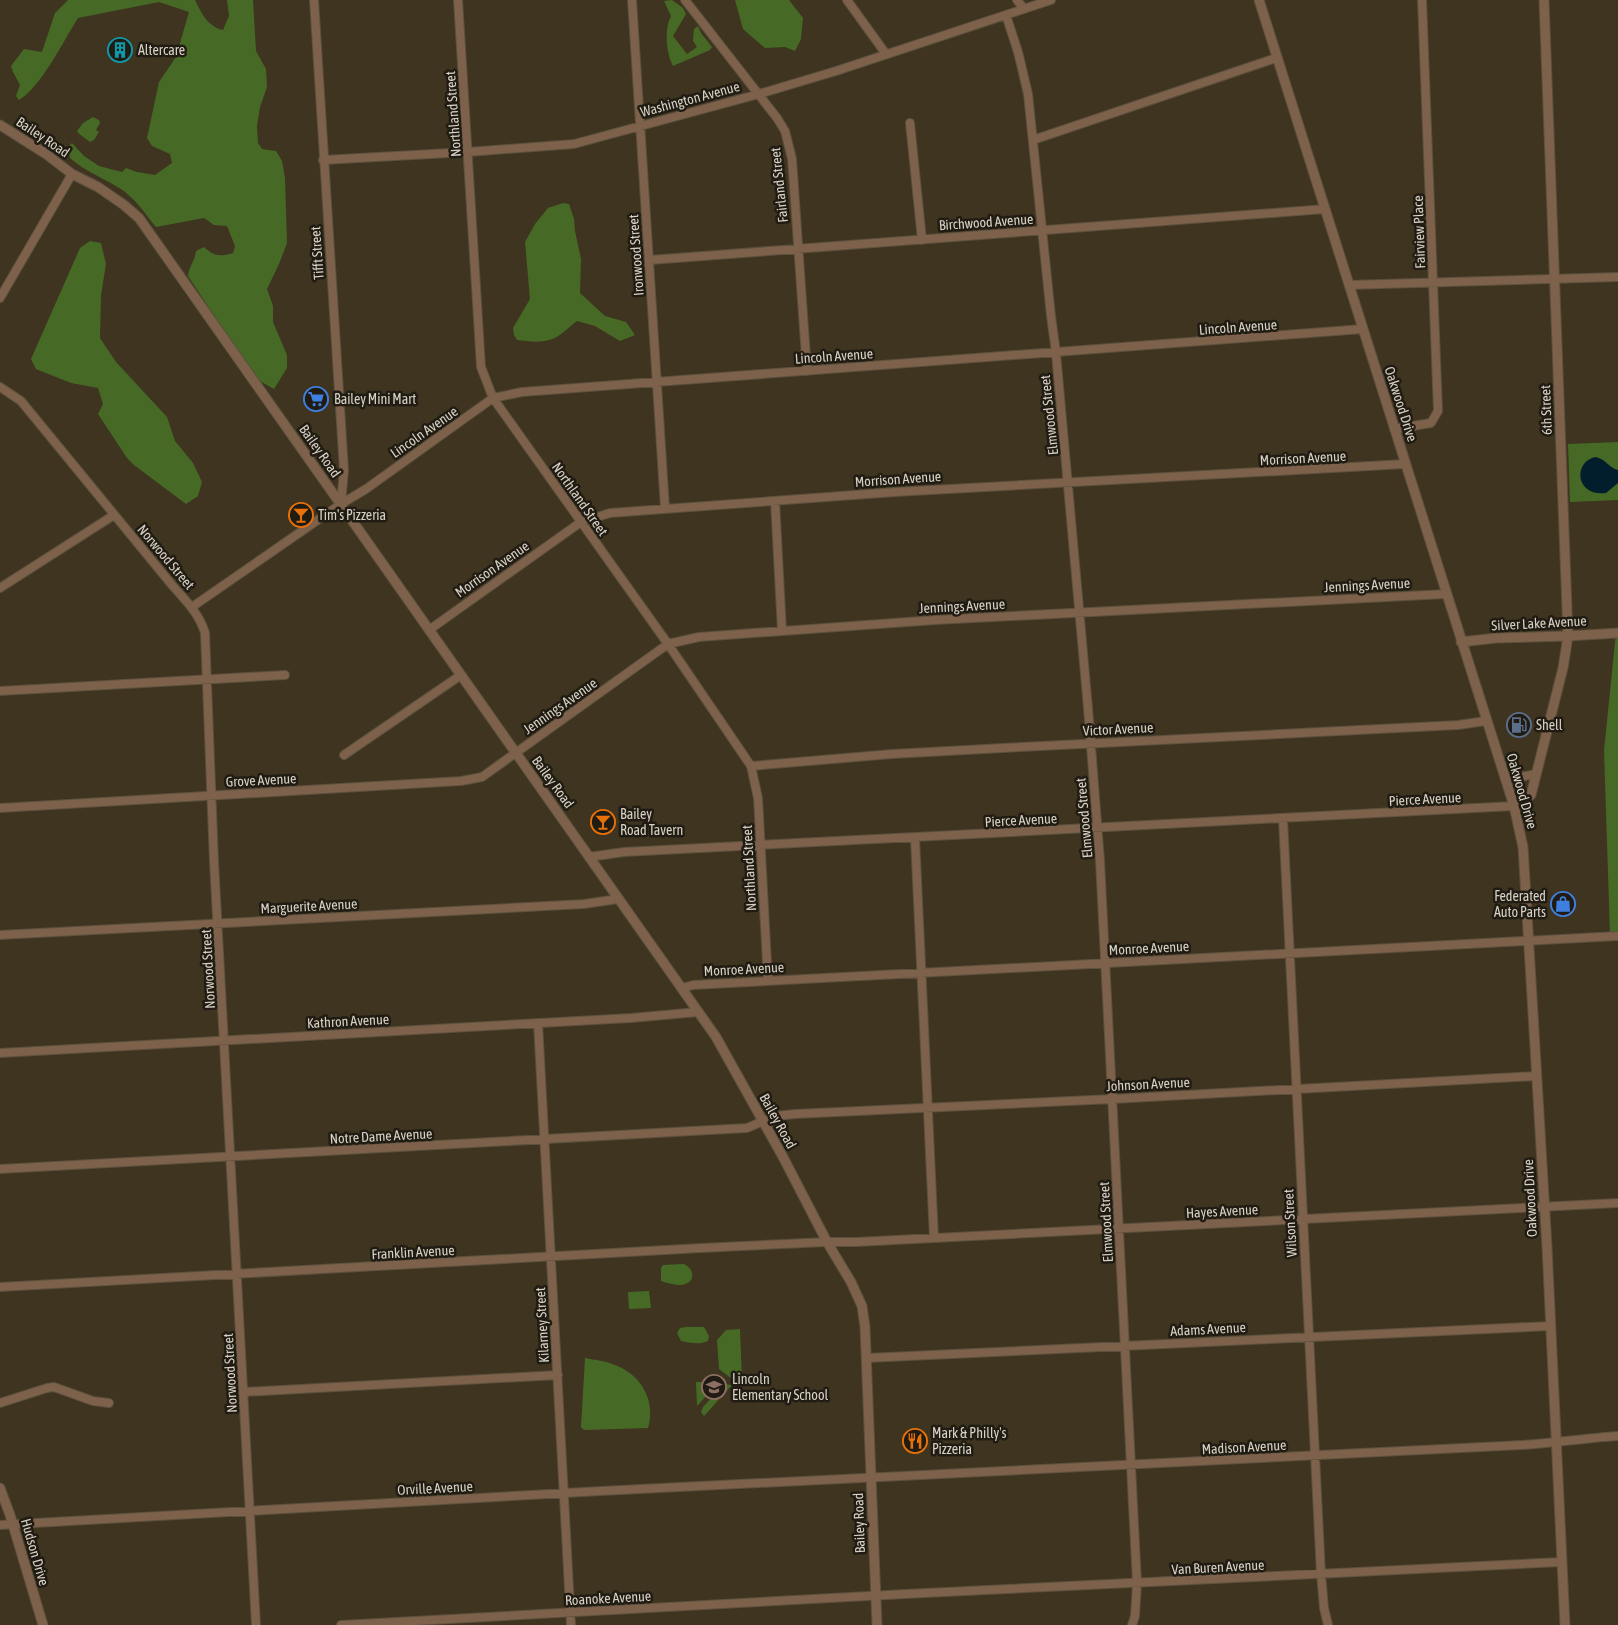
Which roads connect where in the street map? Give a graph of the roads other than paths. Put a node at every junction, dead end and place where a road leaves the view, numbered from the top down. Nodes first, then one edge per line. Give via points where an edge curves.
1 (314, 0) edge
2 (458, 0) edge
3 (632, 0) edge
4 (685, 0) edge
5 (847, 0) edge
6 (1017, 0) edge
7 (1050, 0) edge
8 (1259, 0) edge
9 (1422, 0) edge
10 (1544, 0) edge
11 (1024, 9) junction
12 (1006, 14) junction
13 (886, 54) junction
14 (1276, 58) junction
15 (759, 94) junction
16 (910, 123) dead end
17 (0, 125) edge
18 (640, 126) junction
19 (1033, 140) junction
20 (468, 152) junction
21 (324, 160) junction
22 (72, 174) junction
23 (1325, 209) junction
24 (1042, 231) junction
25 (922, 240) junction
26 (798, 248) junction
27 (650, 260) junction
28 (1618, 277) edge
29 (1556, 278) junction
30 (1433, 283) junction
31 (1348, 285) junction
32 (0, 298) edge
33 (1363, 329) junction
34 (1056, 353) junction
35 (807, 371) junction
36 (657, 381) junction
37 (0, 387) edge
38 (493, 398) junction
39 (1394, 429) junction
40 (1405, 464) junction
41 (1068, 482) junction
42 (775, 501) junction
43 (341, 504) junction
44 (665, 508) junction
45 (114, 515) junction
46 (581, 522) junction
47 (0, 588) edge
48 (1446, 594) junction
49 (192, 607) junction
50 (1080, 613) junction
51 (429, 630) junction
52 (782, 631) junction
53 (1618, 633) edge
54 (1568, 636) junction
55 (1461, 642) junction
56 (668, 644) junction
57 (285, 674) dead end
58 (461, 675) junction
59 (208, 679) junction
60 (0, 691) edge
61 (1486, 721) junction
62 (1091, 743) junction
63 (516, 753) junction
64 (344, 755) dead end
65 (751, 766) junction
66 (1536, 774) junction
67 (1504, 776) junction
68 (212, 796) junction
69 (1514, 806) junction
70 (0, 808) edge
71 (1283, 819) junction
72 (1096, 829) junction
73 (915, 838) junction
74 (761, 846) junction
75 (589, 857) junction
76 (618, 899) junction
77 (218, 924) junction
78 (0, 935) edge
79 (1618, 936) edge
80 (1529, 941) junction
81 (1290, 954) junction
82 (1105, 963) junction
83 (921, 973) junction
84 (768, 981) junction
85 (682, 988) junction
86 (698, 1012) junction
87 (538, 1023) junction
88 (224, 1040) junction
89 (0, 1053) edge
90 (1536, 1076) junction
91 (1296, 1088) junction
92 (1113, 1099) junction
93 (928, 1108) junction
94 (762, 1122) junction
95 (545, 1139) junction
96 (230, 1156) junction
97 (0, 1169) edge
98 (1618, 1203) edge
99 (1544, 1207) junction
100 (1302, 1220) junction
101 (1120, 1229) junction
102 (934, 1238) junction
103 (827, 1242) junction
104 (552, 1256) junction
105 (237, 1274) junction
106 (0, 1287) edge
107 (1550, 1326) junction
108 (1308, 1337) junction
109 (1125, 1346) junction
110 (866, 1358) junction
111 (558, 1375) junction
112 (244, 1392) junction
113 (109, 1402) dead end
114 (0, 1403) edge
115 (1618, 1436) edge
116 (1556, 1443) junction
117 (1314, 1456) junction
118 (1130, 1465) junction
119 (871, 1477) junction
120 (0, 1488) edge
121 (564, 1493) junction
122 (250, 1510) junction
123 (12, 1524) junction
124 (0, 1525) edge
125 (1562, 1562) junction
126 (1320, 1574) junction
127 (1137, 1583) junction
128 (876, 1596) junction
129 (571, 1613) junction
130 (43, 1625) edge
131 (256, 1625) edge
132 (341, 1625) edge
133 (571, 1625) edge
134 (877, 1625) edge
135 (1132, 1625) edge
136 (1328, 1625) edge
137 (1565, 1625) edge

1 - 21 street, Tifft Street
2 - 20 street, Northland Street
3 - 18 street, Ironwood Street
4 - 15 street, Fairland Street
5 - 13 street
6 - 11 street
7 - 11 street, Washington Avenue
8 - 14 street, Oakwood Drive
9 - 30 street, Fairview Place
10 - 29 street, 6th Street
11 - 12 street, Washington Avenue
12 - 13 street, Washington Avenue
12 - 19 street, Elmwood Street via 1026,80
13 - 15 street, Washington Avenue
14 - 19 street
14 - 23 street, Oakwood Drive
15 - 18 street, Washington Avenue
15 - 26 street, Fairland Street via 785,131 789,145
16 - 25 street
17 - 22 street, Bailey Road
18 - 20 street, Washington Avenue via 560,146
18 - 27 street, Ironwood Street
19 - 24 street, Elmwood Street
20 - 21 street, Washington Avenue
20 - 38 street, Northland Street via 481,367
21 - 43 street, Tifft Street via 344,470
22 - 32 street
22 - 43 street, Bailey Road via 139,218
23 - 24 street, Birchwood Avenue
23 - 31 street, Oakwood Drive
24 - 25 street, Birchwood Avenue
24 - 34 street, Elmwood Street
25 - 26 street, Birchwood Avenue
26 - 27 street, Birchwood Avenue
26 - 35 street, Fairland Street
27 - 36 street, Ironwood Street
28 - 29 street
29 - 30 street
29 - 54 street, 6th Street
30 - 31 street
30 - 39 street, Fairview Place via 1438,411 1431,424
31 - 33 street, Oakwood Drive
33 - 34 street, Lincoln Avenue
33 - 39 street, Oakwood Drive
34 - 35 street, Lincoln Avenue
34 - 41 street, Elmwood Street
35 - 36 street, Lincoln Avenue
36 - 38 street, Lincoln Avenue via 522,392
36 - 44 street, Ironwood Street
37 - 45 street, Norwood Street via 21,401
38 - 43 street, Lincoln Avenue
38 - 46 street, Northland Street
39 - 40 street, Oakwood Drive
40 - 41 street, Morrison Avenue
40 - 48 street, Oakwood Drive
41 - 42 street, Morrison Avenue
41 - 50 street, Elmwood Street
42 - 44 street, Morrison Avenue
42 - 52 street
43 - 49 street, Lincoln Avenue
43 - 51 street, Bailey Road
44 - 46 street, Morrison Avenue via 610,513
45 - 47 street
45 - 49 street, Norwood Street
46 - 51 street, Morrison Avenue
46 - 56 street, Northland Street
48 - 50 street, Jennings Avenue
48 - 55 street, Oakwood Drive
49 - 59 street, Norwood Street via 205,633
50 - 52 street, Jennings Avenue
50 - 62 street, Elmwood Street
51 - 58 street, Bailey Road
52 - 56 street, Jennings Avenue via 699,637
53 - 54 street, Silver Lake Avenue
54 - 55 street, Silver Lake Avenue
54 - 66 street, 6th Street
55 - 61 street, Oakwood Drive
56 - 63 street, Jennings Avenue
56 - 65 street, Northland Street
57 - 59 street
58 - 63 street, Bailey Road
58 - 64 street
59 - 60 street
59 - 68 street, Norwood Street
61 - 62 street, Victor Avenue
61 - 67 street, Oakwood Drive
62 - 65 street, Victor Avenue
62 - 72 street, Elmwood Street
63 - 68 street, Grove Avenue via 482,777 461,782
63 - 75 street, Bailey Road
65 - 74 street, Northland Street via 758,798
66 - 67 street
66 - 69 street, 6th Street via 1530,794
67 - 69 street, Oakwood Drive
68 - 70 street, Grove Avenue
68 - 77 street, Norwood Street
69 - 71 street, Pierce Avenue
69 - 80 street, Oakwood Drive via 1523,847
71 - 72 street, Pierce Avenue
71 - 81 street, Wilson Street
72 - 73 street, Pierce Avenue
72 - 82 street, Elmwood Street
73 - 74 street, Pierce Avenue
73 - 83 street
74 - 75 street, Pierce Avenue via 624,852
74 - 84 street, Northland Street
75 - 76 street, Bailey Road
76 - 77 street, Marguerite Avenue
76 - 85 street, Bailey Road
77 - 78 street, Marguerite Avenue
77 - 88 street, Norwood Street
79 - 80 street, Monroe Avenue
80 - 81 street, Monroe Avenue
80 - 90 street, Oakwood Drive
81 - 82 street, Monroe Avenue
81 - 91 street, Wilson Street
82 - 83 street, Monroe Avenue
82 - 92 street, Elmwood Street
83 - 84 street, Monroe Avenue
83 - 93 street
84 - 85 street, Monroe Avenue
85 - 86 street, Bailey Road
86 - 87 street, Kathron Avenue
86 - 94 street, Bailey Road via 716,1037
87 - 88 street, Kathron Avenue
87 - 95 street, Kilarney Street
88 - 89 street, Kathron Avenue
88 - 96 street, Norwood Street
90 - 91 street, Johnson Avenue
90 - 99 street, Oakwood Drive
91 - 92 street, Johnson Avenue
91 - 100 street, Wilson Street
92 - 93 street, Johnson Avenue
92 - 101 street, Elmwood Street
93 - 94 street, Johnson Avenue via 775,1116
93 - 102 street
94 - 95 street, Notre Dame Avenue via 747,1128
94 - 103 street, Bailey Road
95 - 96 street, Notre Dame Avenue
95 - 104 street, Kilarney Street
96 - 97 street, Notre Dame Avenue
96 - 105 street, Norwood Street
98 - 99 street, Hayes Avenue
99 - 100 street, Hayes Avenue
99 - 107 street, Oakwood Drive
100 - 101 street, Hayes Avenue
100 - 108 street, Wilson Street
101 - 102 street, Hayes Avenue
101 - 109 street, Elmwood Street
102 - 103 street, Hayes Avenue
103 - 104 street, Franklin Avenue
103 - 110 street, Bailey Road via 862,1306
104 - 105 street, Franklin Avenue
104 - 111 street, Kilarney Street
105 - 106 street, Franklin Avenue
105 - 112 street, Norwood Street
107 - 108 street, Adams Avenue
107 - 116 street, Oakwood Drive
108 - 109 street, Adams Avenue
108 - 117 street, Wilson Street
109 - 110 street, Adams Avenue
109 - 118 street, Elmwood Street
110 - 119 street, Bailey Road
111 - 112 street
111 - 121 street, Kilarney Street
112 - 122 street, Norwood Street
113 - 114 street via 93,1401 47,1388
115 - 116 street, Madison Avenue
116 - 117 street, Madison Avenue
116 - 125 street, Oakwood Drive
117 - 118 street, Madison Avenue
117 - 126 street, Wilson Street
118 - 119 street, Madison Avenue
118 - 127 street, Elmwood Street
119 - 121 street, Orville Avenue
119 - 128 street, Bailey Road
120 - 123 street, Hudson Drive
121 - 122 street, Orville Avenue
121 - 129 street, Kilarney Street
122 - 123 street, Orville Avenue
122 - 131 street, Norwood Street
123 - 124 street, Orville Avenue
123 - 130 street, Hudson Drive
125 - 126 street, Van Buren Avenue
125 - 137 street, Oakwood Drive
126 - 127 street, Van Buren Avenue
126 - 136 street, Wilson Street
127 - 128 street, Van Buren Avenue
127 - 135 street, Elmwood Street
128 - 129 street, Roanoke Avenue
128 - 134 street, Bailey Road
129 - 132 street, Roanoke Avenue
129 - 133 street, Kilarney Street

